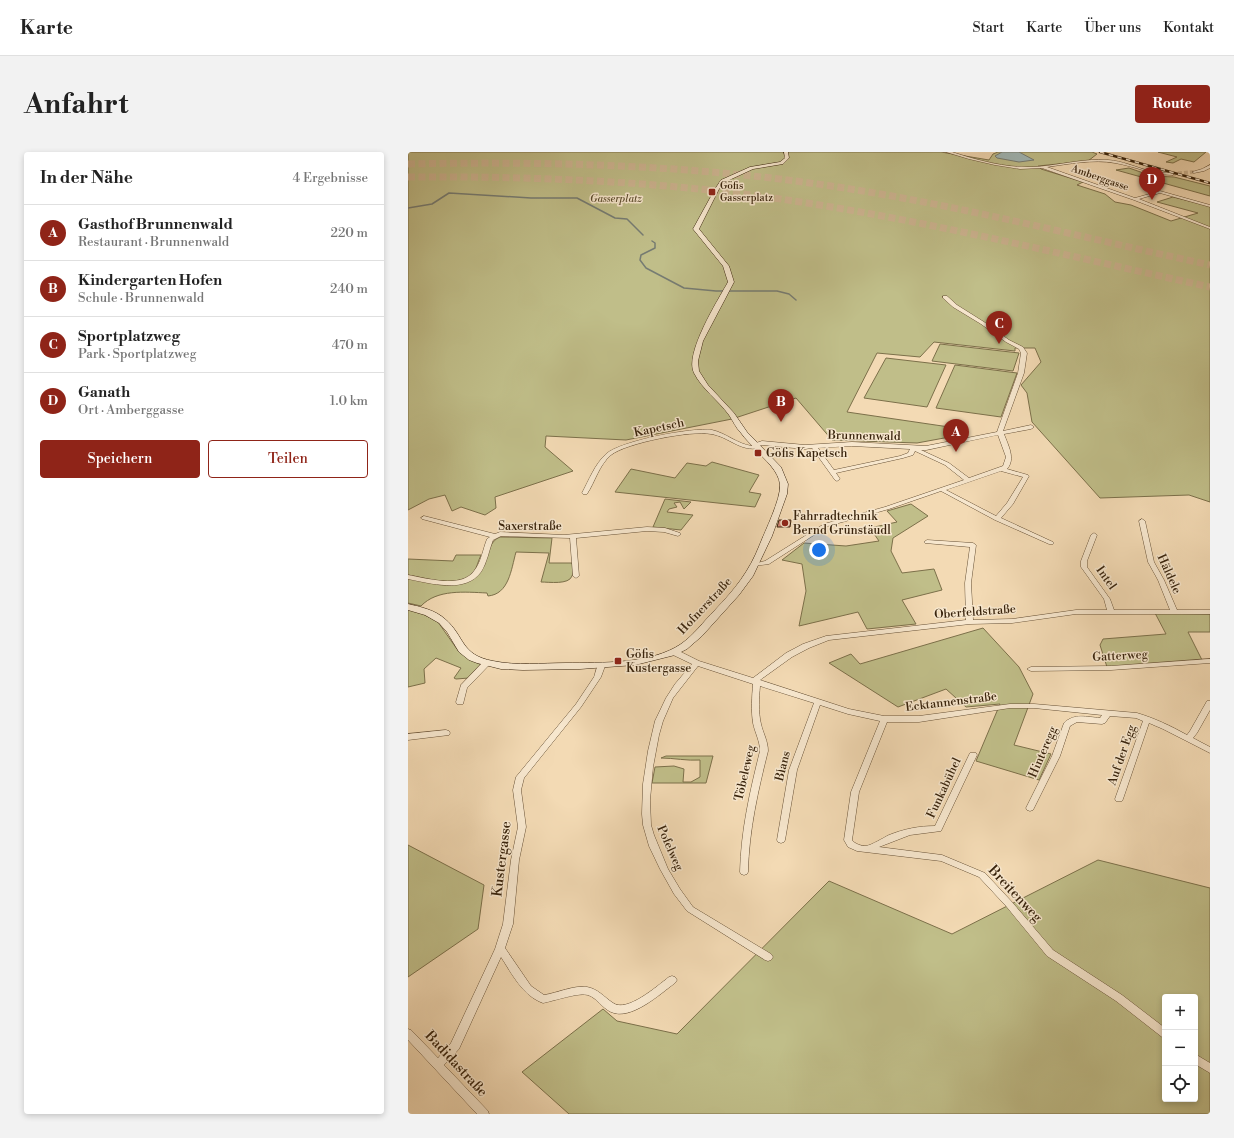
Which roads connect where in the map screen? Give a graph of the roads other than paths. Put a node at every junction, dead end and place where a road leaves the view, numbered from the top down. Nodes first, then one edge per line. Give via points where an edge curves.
1 (786, 152) edge
2 (948, 152) edge
3 (1210, 166) edge
4 (1042, 167) junction
5 (1194, 172) tunnel mouth
6 (1172, 174) tunnel mouth
7 (1135, 199) junction
8 (1210, 206) edge
9 (1210, 228) edge
10 (945, 297) dead end
11 (1031, 427) dead end
12 (1000, 432) junction
13 (756, 446) junction
14 (814, 447) junction
15 (913, 448) junction
16 (1002, 470) junction
17 (833, 472) junction
18 (837, 479) dead end
19 (968, 480) junction
20 (943, 490) junction
21 (585, 493) dead end
22 (424, 518) dead end
23 (997, 519) junction
24 (1142, 521) dead end
25 (678, 534) dead end
26 (1094, 535) dead end
27 (494, 536) junction
28 (573, 536) junction
29 (927, 542) dead end
30 (1051, 543) dead end
31 (755, 565) junction
32 (576, 576) dead end
33 (408, 577) edge
34 (408, 607) edge
35 (1174, 611) junction
36 (1111, 612) junction
37 (1210, 612) edge
38 (970, 622) junction
39 (674, 652) junction
40 (1210, 661) edge
41 (487, 663) junction
42 (696, 663) junction
43 (600, 666) junction
44 (1031, 669) dead end
45 (756, 681) junction
46 (818, 701) junction
47 (460, 702) dead end
48 (1210, 702) edge
49 (1108, 713) junction
50 (884, 719) junction
51 (1147, 719) junction
52 (446, 733) dead end
53 (408, 736) edge
54 (1188, 738) junction
55 (1210, 750) edge
56 (973, 755) dead end
57 (1119, 799) dead end
58 (1030, 808) dead end
59 (781, 840) dead end
60 (868, 849) junction
61 (744, 872) dead end
62 (500, 950) junction
63 (768, 957) dead end
64 (672, 980) dead end
65 (1162, 1032) edge
66 (408, 1033) edge
67 (1198, 1060) edge
68 (438, 1065) junction
69 (1210, 1069) edge
70 (484, 1114) edge

1 - 13 main road, Hofnerstraße via 787,158 781,163 752,168 723,181 696,229 727,266 731,282 700,340 695,361 696,371 727,409 731,419
2 - 4 street via 982,161
3 - 5 street
4 - 6 street, Amberggasse via 1107,161 1151,173
4 - 7 street, Amberggasse
7 - 8 street via 1160,192
7 - 9 street, Amberggasse
10 - 12 street via 961,311 1022,348 1024,353 1021,373
11 - 12 street, Brunnenwald
12 - 15 street, Brunnenwald via 926,448
12 - 16 street via 1009,457
13 - 14 street, Brunnenwald via 762,443
13 - 21 street, Kapetsch via 748,448 707,431 623,447 608,454 596,470
13 - 31 main road, Hofnerstraße via 778,469 784,484 783,494
14 - 15 street, Brunnenwald via 852,444
14 - 17 street, Brunnenwald
15 - 17 street, Brunnenwald via 911,454 901,458
15 - 19 street, Brunnenwald via 947,464
16 - 19 street
16 - 23 street via 1026,476 1010,504
17 - 18 street, Brunnenwald
19 - 20 street
20 - 23 street
20 - 31 street via 826,525 767,563
22 - 27 street
23 - 30 street
24 - 35 street, Häldele via 1151,562
25 - 28 street, Saxerstraße via 647,529
26 - 36 street, Intel via 1084,567 1107,599
27 - 28 street, Saxerstraße
27 - 33 street, Saxerstraße via 490,539 478,571 470,579 447,583
28 - 32 street
29 - 38 street via 973,545 968,583
31 - 39 main road, Hofnerstraße via 739,589 701,631
34 - 41 main road, Hofnerstraße via 441,620 463,652
35 - 36 street, Oberfeldstraße
35 - 37 street, Oberfeldstraße
36 - 38 street, Oberfeldstraße via 1076,612 1012,621
38 - 45 street, Oberfeldstraße via 828,638 789,655
39 - 42 street, Ecktannenstraße
39 - 43 main road, Hofnerstraße via 660,657
40 - 44 street, Gatterweg via 1111,668
41 - 43 main road, Hofnerstraße via 510,666
41 - 47 street via 464,687
42 - 45 street, Ecktannenstraße
42 - 63 street, Pofelweg via 668,699 658,724 651,754 647,825 657,852 690,909
43 - 62 street, Kustergasse via 599,675 579,704 518,781 522,827 515,860 508,924
45 - 46 street, Ecktannenstraße
45 - 61 street, Töbeleweg via 756,717 765,741 748,812
46 - 50 street, Ecktannenstraße
46 - 59 street, Blans via 793,770
48 - 54 street
49 - 50 street, Ecktannenstraße via 1022,705 919,719
49 - 51 street, Ecktannenstraße
49 - 58 street, Hinteregg via 1102,721 1076,719 1067,725 1056,756
50 - 60 street, Breitenweg via 855,792 850,821 848,840 851,845
51 - 54 street, Ecktannenstraße
51 - 57 street, Auf der Egg
52 - 53 street
54 - 55 street, Ecktannenstraße
56 - 60 street, Funkabühel via 938,829 907,831
60 - 65 street, Breitenweg via 942,858 982,875 1050,953 1119,998
62 - 64 street via 528,989 543,999 586,991 621,1011 631,1009
62 - 68 street, Kustergasse via 455,1046
66 - 68 street, Badidastraße
67 - 69 street
68 - 70 street, Badidastraße

